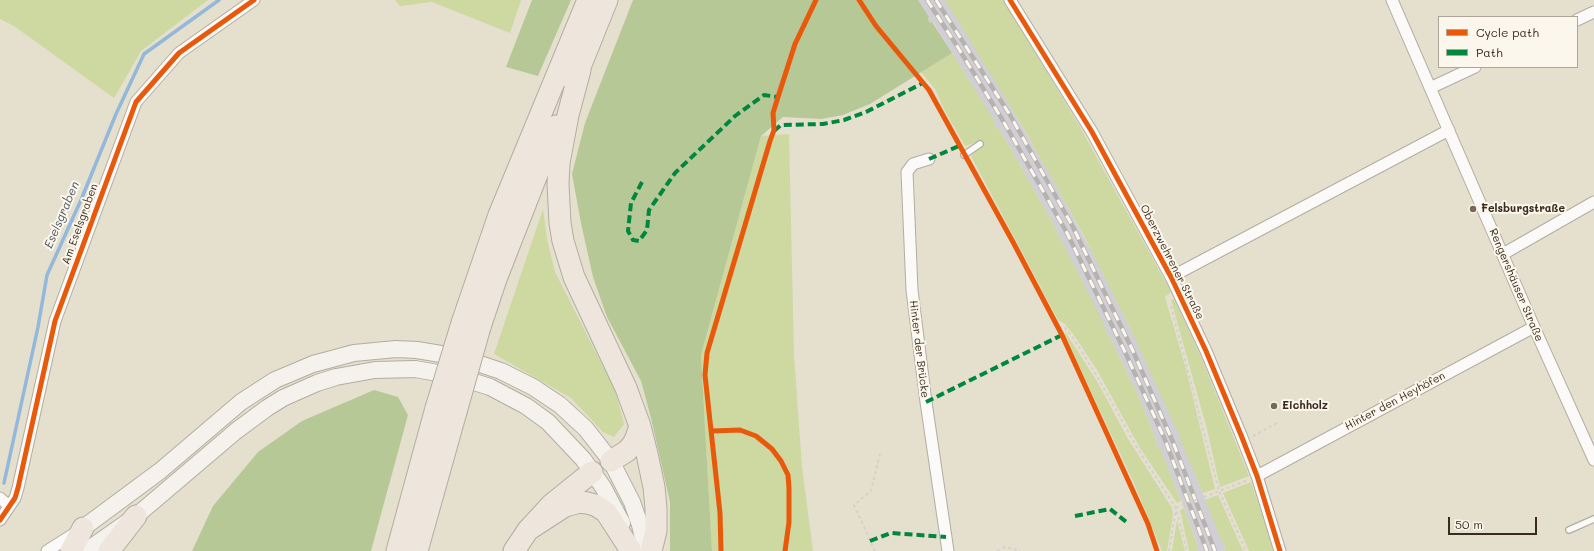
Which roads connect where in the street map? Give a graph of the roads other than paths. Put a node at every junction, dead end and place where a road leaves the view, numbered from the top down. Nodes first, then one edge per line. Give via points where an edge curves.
1 (254, 0) edge
2 (588, 0) edge
3 (607, 0) edge
4 (1011, 0) edge
5 (1392, 0) edge
6 (1594, 12) edge
7 (1578, 20) edge
8 (1473, 68) edge
9 (580, 70) junction
10 (1430, 88) junction
11 (1449, 130) junction
12 (980, 144) dead end
13 (964, 155) dead end
14 (929, 159) dead end
15 (1594, 202) edge
16 (1503, 254) junction
17 (1171, 277) junction
18 (471, 325) junction
19 (1534, 327) junction
20 (446, 410) junction
21 (640, 426) junction
22 (1594, 460) edge
23 (611, 461) junction
24 (592, 472) junction
25 (1257, 476) junction
26 (0, 498) edge
27 (9, 506) junction
28 (136, 516) junction
29 (1594, 519) edge
30 (0, 520) edge
31 (83, 528) junction
32 (528, 530) junction
33 (1569, 530) dead end
34 (636, 550) edge
35 (47, 551) edge
36 (71, 551) edge
37 (86, 551) edge
38 (109, 551) edge
39 (397, 551) edge
40 (417, 551) edge
41 (514, 551) edge
42 (651, 551) edge
43 (948, 551) edge
44 (1280, 551) edge

1 - 27 street, Am Eselsgraben via 179,53 136,102 55,321 18,488
2 - 18 highway via 499,215
3 - 9 highway
4 - 17 street, Oberzwehrener Straße via 1092,132
5 - 10 street, Rengershäuser Straße
6 - 7 street
8 - 10 street
9 - 18 highway via 496,279
9 - 21 highway via 559,163 560,223 574,277 626,388
10 - 11 street, Rengershäuser Straße
11 - 16 street, Rengershäuser Straße
11 - 17 street
12 - 13 lane
14 - 43 street, Hinter der Brücke via 913,164 907,172 912,290
15 - 16 street
16 - 19 street, Rengershäuser Straße
17 - 25 street, Oberzwehrener Straße via 1218,379
18 - 20 highway, bridge
19 - 22 street, Rengershäuser Straße
19 - 25 street, Hinter den Heyhöfen
20 - 39 highway
20 - 40 highway
21 - 23 highway via 633,444
21 - 42 highway via 649,460 656,508 656,531
23 - 24 main road
23 - 31 main road via 586,430 560,405 513,376 481,363 438,352 375,350 313,364 258,390 160,471
23 - 34 main road via 632,502 640,525
24 - 28 main road via 548,422 506,394 473,381 435,372 409,369 375,370 316,383 278,402 241,427
24 - 32 highway via 552,505
24 - 34 main road via 616,510
25 - 44 street, Oberzwehrener Straße
26 - 27 street
27 - 30 street, Am Eselsgraben
28 - 37 main road
28 - 38 highway
29 - 33 lane
31 - 35 street
31 - 36 highway
32 - 34 highway via 565,506 572,503 588,503 606,512
32 - 41 highway

